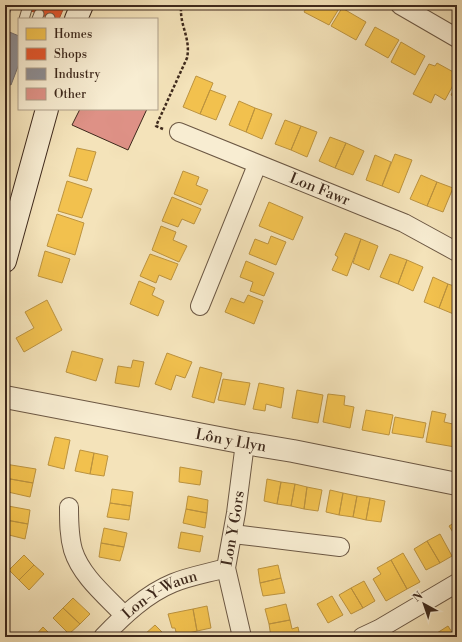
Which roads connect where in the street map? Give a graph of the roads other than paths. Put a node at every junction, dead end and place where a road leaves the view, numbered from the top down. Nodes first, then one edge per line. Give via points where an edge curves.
1 (82, 5) edge
2 (400, 5) edge
3 (27, 9) dead end
4 (24, 18) edge
5 (76, 18) edge
6 (457, 38) edge
7 (47, 110) edge
8 (179, 132) road end
9 (257, 164) junction
10 (457, 252) edge
11 (5, 261) edge
12 (200, 306) dead end
13 (5, 397) edge
14 (245, 443) junction
15 (457, 484) edge
16 (69, 507) dead end
17 (233, 534) junction
18 (340, 547) dead end
19 (226, 568) junction
20 (457, 583) edge
21 (124, 615) junction
22 (103, 637) edge
23 (242, 637) edge
24 (362, 637) edge

1 - 5 street
2 - 6 street
3 - 4 lane
7 - 11 street
8 - 9 street, Lon Fawr
9 - 10 street, Lon Fawr via 404,223
9 - 12 street
13 - 14 street, Lôn y Llyn
14 - 15 street, Lôn y Llyn
14 - 17 street, Lon Y Gors
16 - 21 street via 69,534 73,551 82,568
17 - 18 street
17 - 19 street, Lon Y Gors
19 - 21 street, Lon-Y-Waun via 172,583
19 - 23 street, Lon Y Gors
20 - 24 street
21 - 22 street, Lon-Y-Waun

